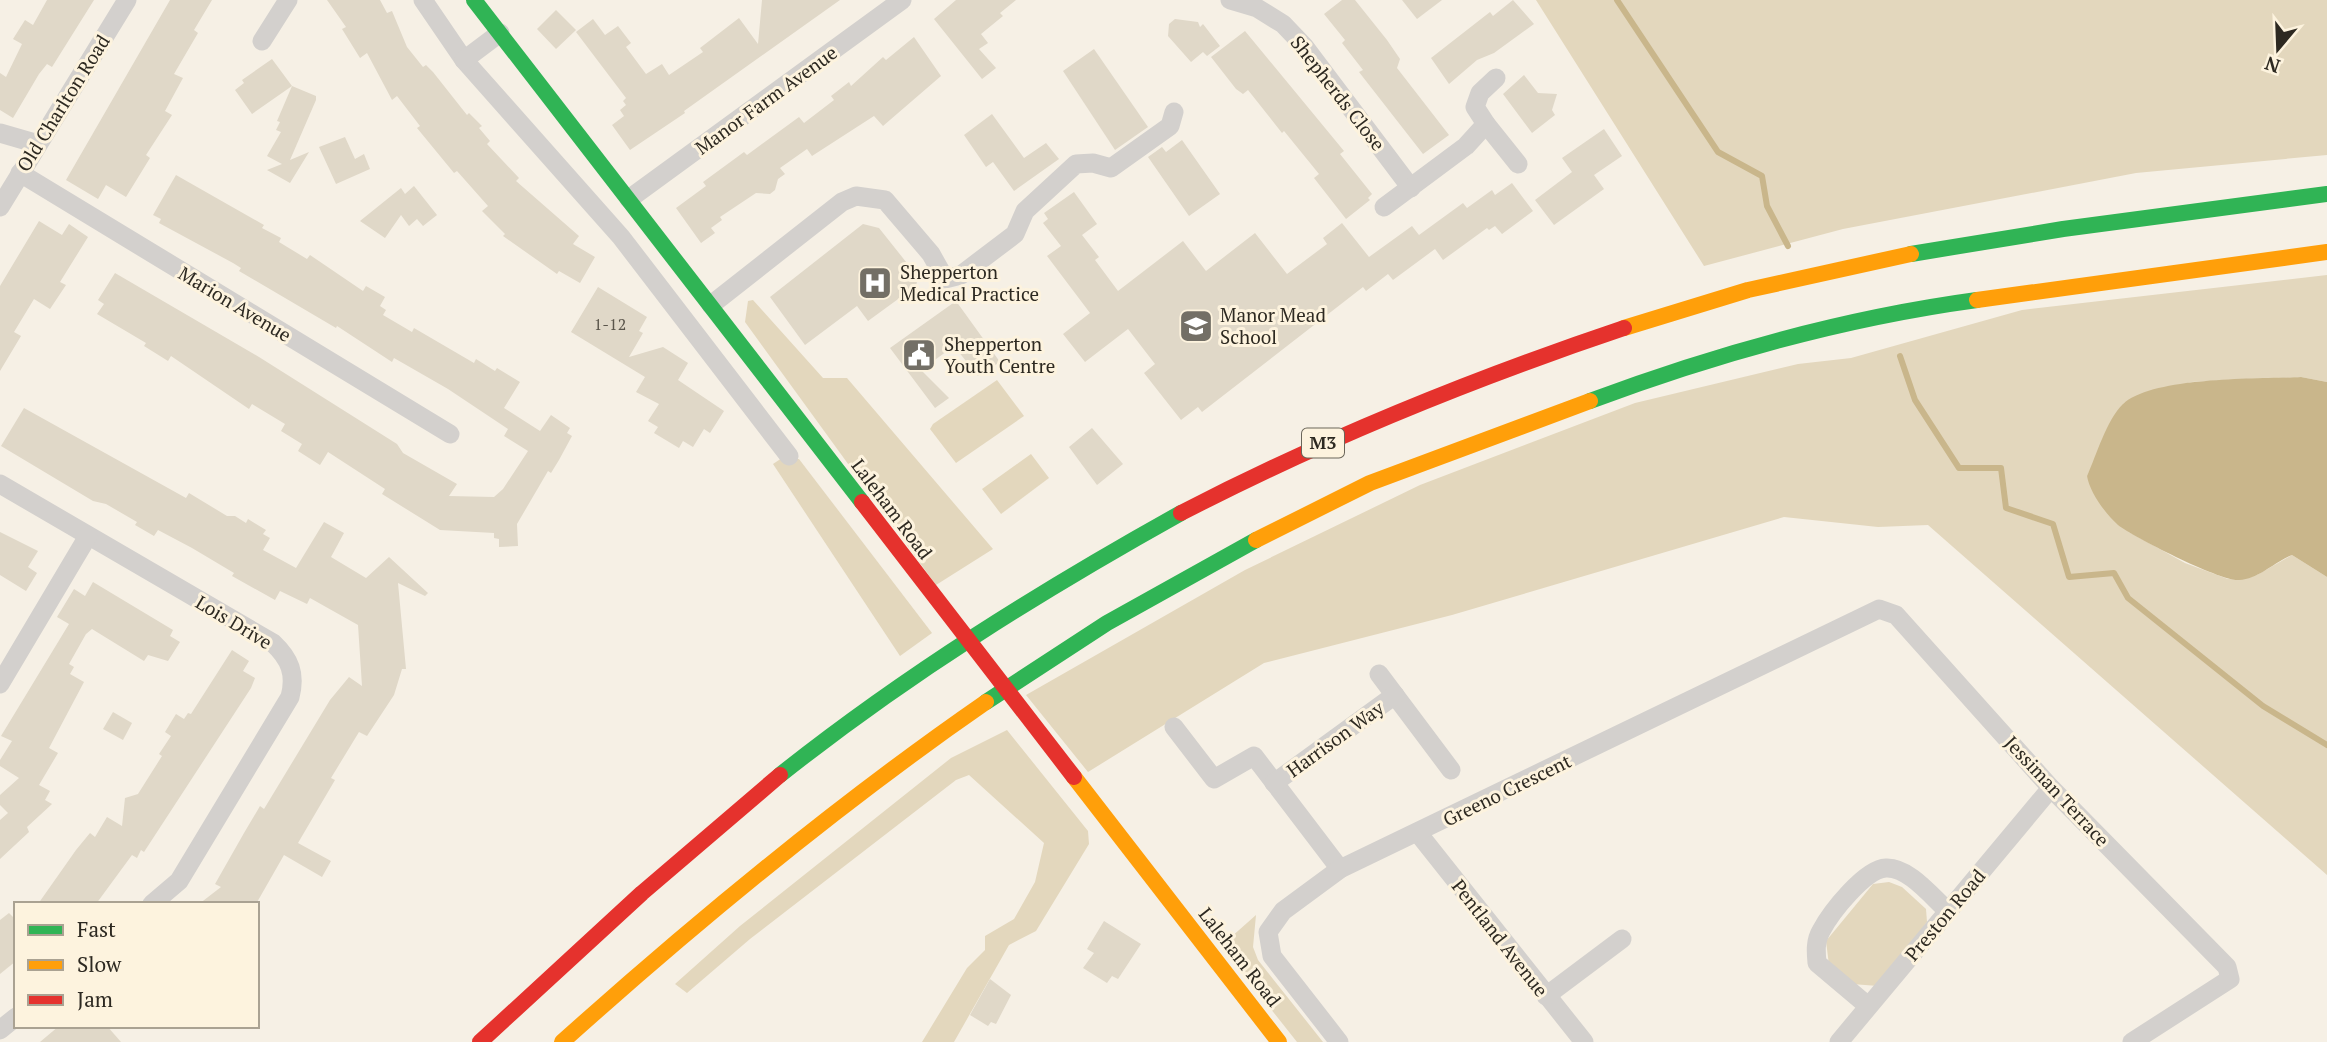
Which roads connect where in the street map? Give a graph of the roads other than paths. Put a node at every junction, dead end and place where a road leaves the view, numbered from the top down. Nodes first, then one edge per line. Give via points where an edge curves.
1 (127, 0) edge
2 (288, 0) edge
3 (423, 0) edge
4 (474, 0) edge
5 (902, 0) edge
6 (1230, 0) edge
7 (1260, 4) edge
8 (500, 33) junction
9 (262, 41) dead end
10 (464, 60) junction
11 (1496, 78) dead end
12 (1174, 112) dead end
13 (1486, 124) junction
14 (0, 133) edge
15 (38, 144) junction
16 (1518, 164) dead end
17 (20, 173) junction
18 (1411, 188) junction
19 (2327, 194) edge
20 (629, 199) junction
21 (0, 206) edge
22 (1384, 207) dead end
23 (2327, 253) edge
24 (711, 305) junction
25 (450, 434) dead end
26 (789, 456) dead end
27 (0, 484) edge
28 (88, 536) junction
29 (1879, 609) joint
30 (1379, 674) dead end
31 (0, 684) edge
32 (1395, 695) junction
33 (1174, 727) dead end
34 (1451, 770) dead end
35 (1274, 783) junction
36 (2052, 788) junction
37 (1418, 834) junction
38 (1340, 869) junction
39 (154, 902) edge
40 (1948, 911) junction
41 (1622, 939) dead end
42 (1546, 996) junction
43 (1868, 1006) junction
44 (14, 1019) edge
45 (0, 1030) edge
46 (480, 1042) edge
47 (562, 1042) edge
48 (1279, 1042) edge
49 (1339, 1042) edge
50 (1584, 1042) edge
51 (1839, 1042) edge
52 (2132, 1042) edge

1 - 15 street, Old Charlton Road
2 - 9 street
3 - 10 street
4 - 8 main road, Laleham Road
5 - 20 street, Manor Farm Avenue
6 - 7 street, Shepherds Close
7 - 18 street, Shepherds Close via 1304,46
8 - 10 street
8 - 20 main road, Laleham Road
10 - 26 street via 621,237
11 - 13 street via 1480,93 1475,107
12 - 24 street via 1170,126 1111,169 1076,164 1026,211 1015,233 953,277 885,200 856,196 842,202
13 - 16 street
13 - 18 street via 1466,146
14 - 15 street
15 - 17 street, Old Charlton Road
17 - 21 street, Old Charlton Road
17 - 25 street, Marion Avenue
18 - 22 street
19 - 46 main road, M3 via 2127,218 1797,277 1520,362 1376,418 1182,510 915,675 807,754 679,862
20 - 24 main road, Laleham Road
23 - 47 main road via 1901,310 1768,341 1654,377 1370,483 1230,553 1023,676 906,757 669,947
24 - 48 main road, Laleham Road
27 - 28 street, Lois Drive
28 - 31 street
28 - 39 street, Lois Drive via 274,643 285,655 294,682 290,697 179,881
29 - 36 street, Jessiman Terrace via 1896,615
29 - 37 street, Greeno Crescent
30 - 32 street, Harrison Way
32 - 34 street, Harrison Way
32 - 35 street, Harrison Way
33 - 35 street, Harrison Way via 1214,779 1254,757
35 - 38 street, Harrison Way
36 - 40 street, Preston Road
36 - 52 street, Jessiman Terrace via 2227,967 2230,979
37 - 38 street, Greeno Crescent
37 - 42 street, Pentland Avenue
38 - 49 street, Greeno Crescent via 1283,911 1268,932 1272,956
40 - 43 street, Preston Road
40 - 43 street via 1909,876 1888,868 1868,873 1820,931 1815,948 1817,963
41 - 42 street
42 - 50 street, Pentland Avenue
43 - 51 street, Preston Road
44 - 45 street

